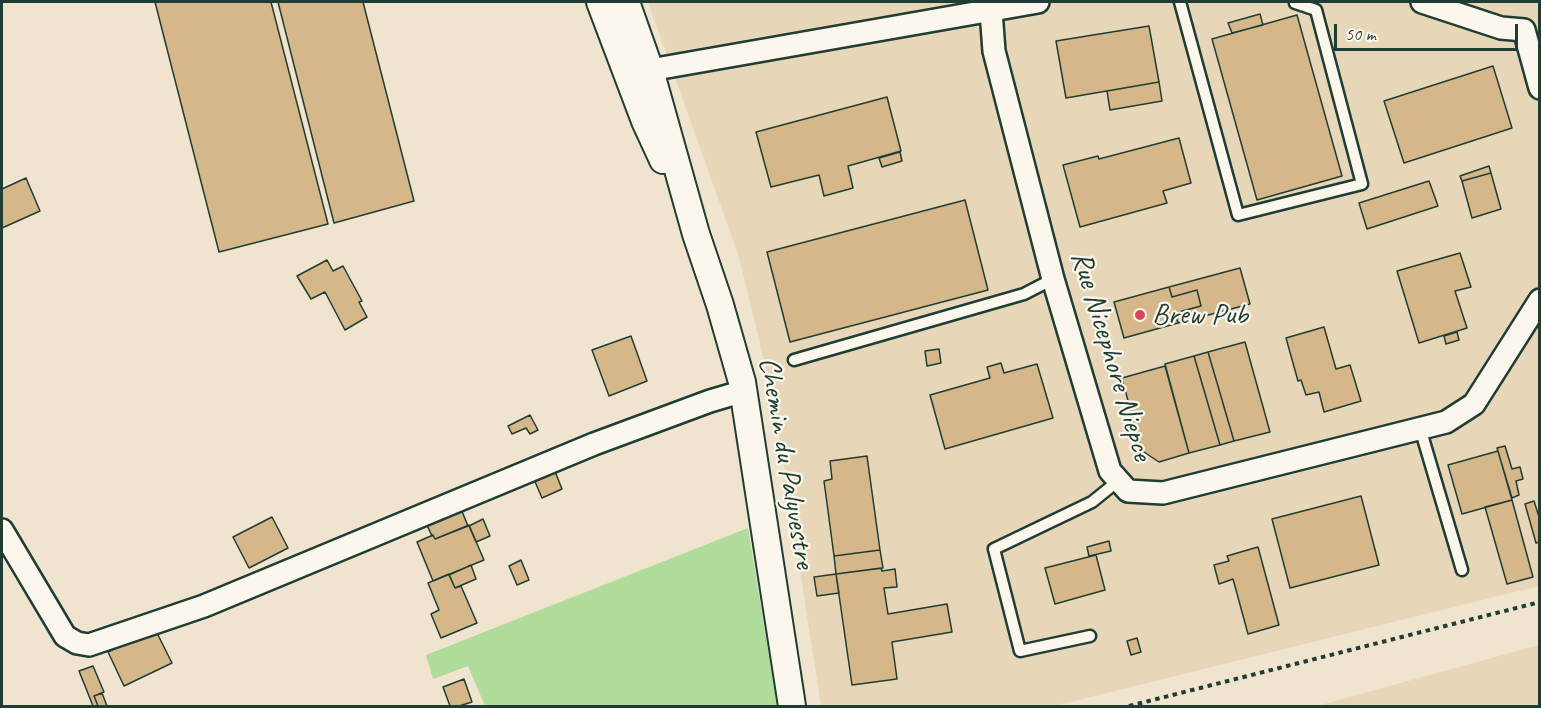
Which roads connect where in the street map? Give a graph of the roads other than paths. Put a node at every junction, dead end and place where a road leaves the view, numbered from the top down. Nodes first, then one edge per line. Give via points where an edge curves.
1 (600, 2) edge
2 (626, 2) edge
3 (1038, 2) edge
4 (1180, 2) edge
5 (1295, 2) edge
6 (1422, 2) edge
7 (991, 11) junction
8 (1532, 26) edge
9 (639, 74) junction
10 (1539, 88) edge
11 (1053, 279) junction
12 (1538, 306) edge
13 (794, 360) dead end
14 (744, 391) junction
15 (1420, 428) junction
16 (1118, 481) junction
17 (2, 530) edge
18 (1462, 570) dead end
19 (1090, 636) dead end
20 (792, 706) edge

1 - 9 street, Chemin du Palyvestre
2 - 9 street, Chemin du Palyvestre
3 - 7 street
4 - 5 lane via 1238,215 1362,184 1316,10
6 - 8 street via 1501,28
7 - 9 street
7 - 11 street, Rue Nicephore Niepce via 994,51
8 - 10 street
9 - 14 street, Chemin du Palyvestre via 720,305
11 - 13 lane via 1024,294
11 - 16 street, Rue Nicephore Niepce via 1110,471
12 - 15 street, Rue Nicephore Niepce via 1474,404 1446,422
14 - 17 street via 594,444 204,606 89,645 65,636
14 - 20 street, Chemin du Palyvestre
15 - 16 street, Rue Nicephore Niepce via 1163,493 1128,491
15 - 18 lane
16 - 19 lane via 1092,502 994,549 1020,651

